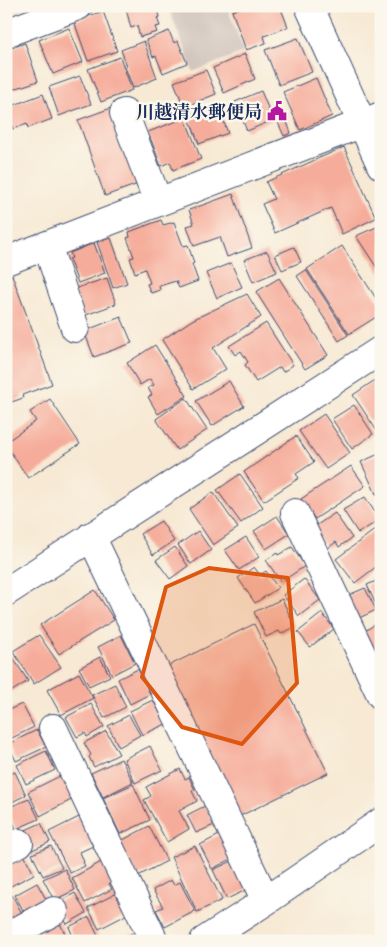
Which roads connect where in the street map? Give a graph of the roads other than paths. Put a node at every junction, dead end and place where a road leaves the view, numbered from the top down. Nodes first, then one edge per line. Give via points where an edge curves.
1 (78, 6) edge
2 (309, 6) edge
3 (6, 33) edge
4 (124, 113) dead end
5 (371, 119) edge
6 (381, 165) edge
7 (158, 202) junction
8 (47, 245) junction
9 (6, 261) edge
10 (75, 328) dead end
11 (381, 350) edge
12 (295, 513) dead end
13 (91, 536) junction
14 (6, 592) edge
15 (381, 695) edge
16 (53, 728) dead end
17 (381, 822) edge
18 (266, 901) junction
19 (54, 912) dead end
20 (6, 938) edge
21 (154, 941) edge
22 (204, 941) edge

1 - 3 street
2 - 5 street
4 - 7 street
5 - 6 street
5 - 7 street
7 - 8 street
8 - 9 street
8 - 10 street
11 - 13 street
12 - 15 street
13 - 14 street
13 - 18 street
16 - 21 street
17 - 18 street
18 - 22 street
19 - 20 street

